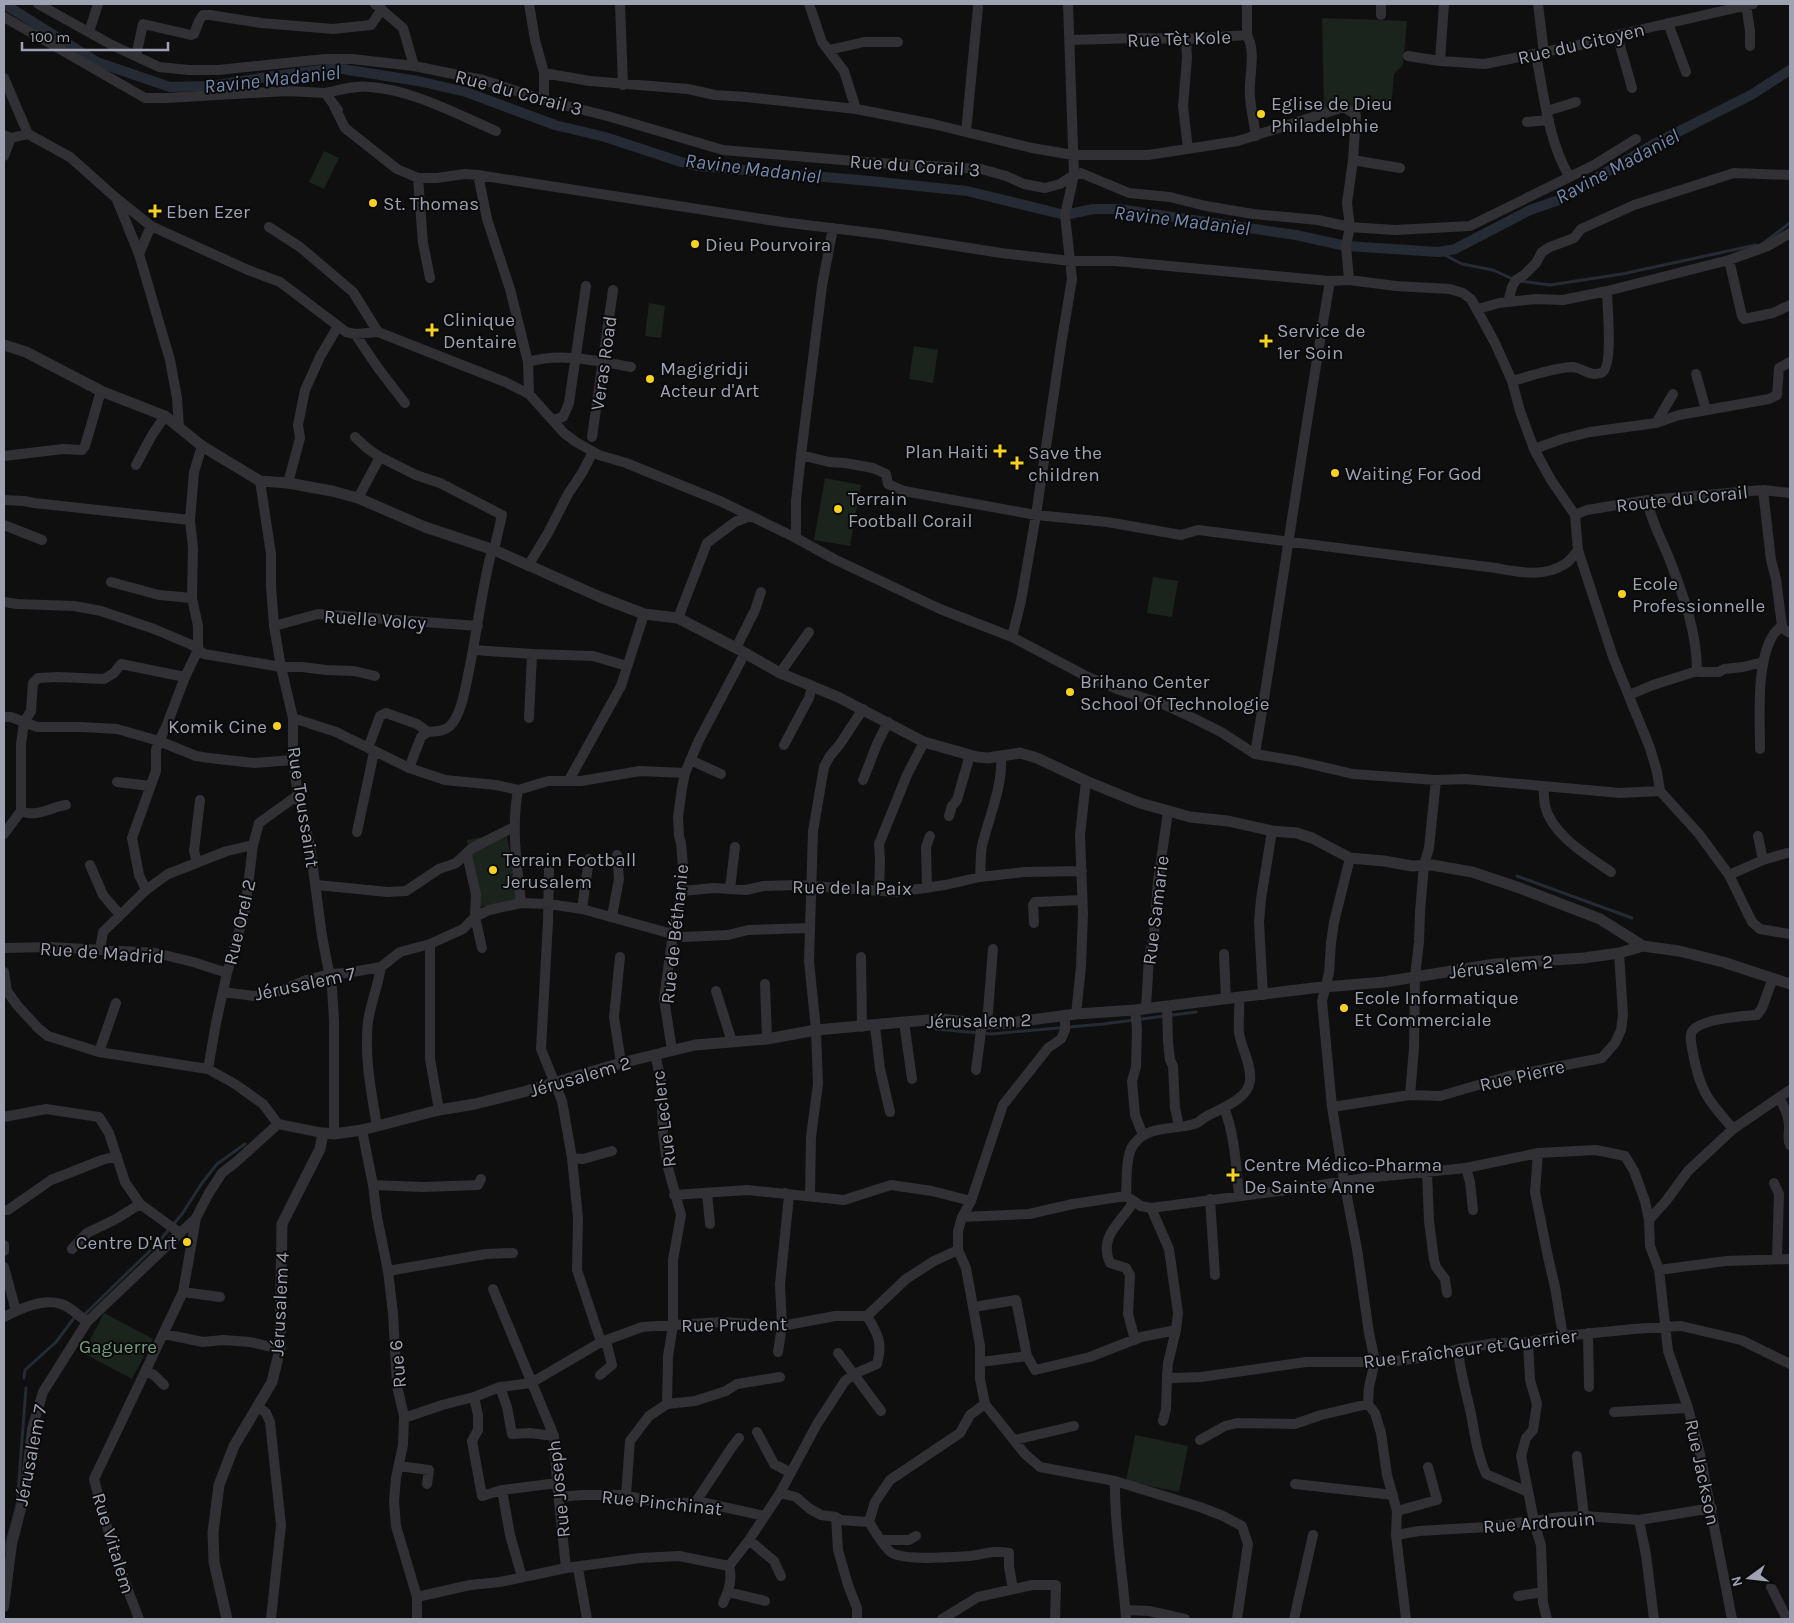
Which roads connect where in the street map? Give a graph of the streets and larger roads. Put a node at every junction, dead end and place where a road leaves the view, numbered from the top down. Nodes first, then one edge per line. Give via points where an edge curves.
1 (38, 4) edge
2 (98, 4) edge
3 (529, 4) edge
4 (620, 4) edge
5 (809, 4) edge
6 (1068, 4) edge
7 (1248, 4) edge
8 (1381, 4) edge
9 (1444, 4) edge
10 (1538, 4) edge
11 (1749, 4) edge
12 (379, 7) edge
13 (978, 7) dead end
14 (1381, 15) dead end
15 (4, 16) edge
16 (1668, 23) junction
17 (89, 32) junction
18 (1247, 35) junction
19 (1617, 35) junction
20 (1186, 39) junction
21 (1070, 40) junction
22 (898, 42) dead end
23 (1750, 46) dead end
24 (829, 50) junction
25 (1540, 54) junction
26 (136, 56) junction
27 (1408, 56) dead end
28 (1440, 61) junction
29 (414, 66) junction
30 (1686, 72) dead end
31 (544, 73) junction
32 (4, 78) edge
33 (623, 85) junction
34 (1632, 88) dead end
35 (325, 93) junction
36 (544, 100) junction
37 (1576, 102) dead end
38 (334, 106) junction
39 (856, 109) junction
40 (1548, 115) junction
41 (1527, 122) dead end
42 (351, 125) dead end
43 (496, 131) dead end
44 (966, 132) junction
45 (28, 134) junction
46 (1256, 136) junction
47 (7, 137) edge
48 (1636, 139) dead end
49 (1188, 149) junction
50 (1073, 155) junction
51 (4, 156) edge
52 (1353, 160) junction
53 (1400, 168) dead end
54 (478, 175) junction
55 (1074, 175) junction
56 (1790, 175) edge
57 (1569, 176) junction
58 (418, 178) junction
59 (116, 198) junction
60 (151, 226) junction
61 (1350, 227) junction
62 (269, 228) dead end
63 (833, 228) junction
64 (1790, 233) edge
65 (140, 254) junction
66 (1728, 260) junction
67 (1071, 261) junction
68 (430, 278) dead end
69 (1349, 280) junction
70 (1330, 282) junction
71 (586, 286) dead end
72 (613, 290) dead end
73 (1607, 291) junction
74 (1508, 302) junction
75 (1790, 305) edge
76 (1478, 309) junction
77 (338, 326) junction
78 (378, 332) junction
79 (355, 334) junction
80 (4, 346) edge
81 (575, 358) junction
82 (528, 362) junction
83 (602, 362) junction
84 (1790, 362) edge
85 (631, 367) dead end
86 (1696, 374) dead end
87 (1512, 381) junction
88 (101, 391) junction
89 (530, 394) junction
90 (1673, 394) dead end
91 (405, 403) dead end
92 (1706, 410) junction
93 (165, 416) junction
94 (553, 420) junction
95 (1656, 423) junction
96 (179, 427) junction
97 (592, 436) dead end
98 (355, 437) dead end
99 (202, 446) junction
100 (1534, 449) junction
101 (593, 452) junction
102 (800, 455) junction
103 (4, 456) edge
104 (380, 457) junction
105 (136, 466) dead end
106 (260, 481) junction
107 (288, 483) junction
108 (1763, 490) junction
109 (1790, 493) edge
110 (358, 498) junction
111 (4, 500) edge
112 (1647, 500) junction
113 (1036, 515) junction
114 (1576, 515) junction
115 (750, 516) junction
116 (190, 520) junction
117 (4, 525) edge
118 (796, 538) junction
119 (42, 540) dead end
120 (1289, 540) junction
121 (493, 550) junction
122 (1578, 550) junction
123 (528, 566) junction
124 (111, 582) dead end
125 (761, 592) dead end
126 (192, 598) junction
127 (4, 602) edge
128 (644, 614) junction
129 (678, 618) junction
130 (274, 626) junction
131 (478, 626) junction
132 (1786, 629) edge
133 (809, 632) dead end
134 (1012, 637) junction
135 (198, 650) junction
136 (474, 650) junction
137 (741, 651) junction
138 (532, 654) junction
139 (1764, 662) junction
140 (627, 666) junction
141 (281, 667) junction
142 (1697, 671) junction
143 (780, 673) junction
144 (375, 676) dead end
145 (185, 677) junction
146 (812, 687) junction
147 (1629, 695) junction
148 (863, 709) junction
149 (4, 717) edge
150 (293, 718) junction
151 (529, 718) dead end
152 (24, 722) junction
153 (888, 722) junction
154 (428, 732) junction
155 (159, 741) junction
156 (924, 742) junction
157 (784, 745) dead end
158 (1760, 749) dead end
159 (371, 750) junction
160 (1255, 754) junction
161 (970, 755) junction
162 (1000, 756) junction
163 (293, 760) junction
164 (690, 760) junction
165 (409, 768) junction
166 (685, 773) junction
167 (721, 774) dead end
168 (569, 780) junction
169 (864, 780) dead end
170 (1436, 780) junction
171 (1086, 781) junction
172 (117, 782) dead end
173 (150, 786) junction
174 (1543, 786) junction
175 (518, 790) junction
176 (1660, 791) junction
177 (298, 795) junction
178 (200, 800) dead end
179 (66, 805) dead end
180 (20, 811) junction
181 (1168, 812) junction
182 (949, 816) dead end
183 (514, 827) junction
184 (1272, 831) junction
185 (357, 832) dead end
186 (4, 834) edge
187 (930, 836) dead end
188 (1758, 836) dead end
189 (254, 845) junction
190 (735, 847) dead end
191 (1787, 853) dead end
192 (467, 855) junction
193 (617, 855) dead end
194 (1350, 858) junction
195 (589, 859) dead end
196 (1763, 860) junction
197 (197, 862) junction
198 (90, 865) dead end
199 (1424, 865) junction
200 (549, 870) dead end
201 (1082, 871) junction
202 (1611, 872) dead end
203 (1729, 875) junction
204 (980, 877) junction
205 (316, 885) junction
206 (812, 886) junction
207 (927, 888) junction
208 (730, 889) junction
209 (146, 890) junction
210 (682, 891) junction
211 (879, 891) junction
212 (1082, 900) junction
213 (521, 903) junction
214 (549, 904) junction
215 (582, 908) junction
216 (120, 915) junction
217 (612, 916) junction
218 (475, 917) junction
219 (1034, 923) dead end
220 (809, 928) junction
221 (673, 933) junction
222 (1790, 934) edge
223 (430, 944) junction
224 (1643, 946) junction
225 (4, 948) edge
226 (482, 948) dead end
227 (993, 949) dead end
228 (100, 950) junction
229 (1620, 953) junction
230 (1224, 954) dead end
231 (620, 957) dead end
232 (861, 957) dead end
233 (381, 967) junction
234 (4, 972) edge
235 (227, 973) junction
236 (330, 974) junction
237 (1414, 977) junction
238 (1772, 978) junction
239 (1790, 980) edge
240 (765, 984) dead end
241 (1325, 986) junction
242 (5, 991) edge
243 (716, 991) dead end
244 (223, 992) junction
245 (1263, 995) junction
246 (1239, 997) junction
247 (1226, 999) junction
248 (116, 1003) dead end
249 (1167, 1006) junction
250 (1141, 1009) junction
251 (1068, 1021) junction
252 (904, 1022) junction
253 (985, 1023) junction
254 (875, 1026) junction
255 (862, 1027) junction
256 (816, 1030) junction
257 (767, 1039) junction
258 (732, 1042) junction
259 (672, 1050) junction
260 (99, 1052) junction
261 (655, 1055) junction
262 (622, 1063) junction
263 (208, 1069) junction
264 (976, 1070) dead end
265 (912, 1079) dead end
266 (556, 1083) junction
267 (1790, 1090) edge
268 (1410, 1096) junction
269 (1779, 1097) junction
270 (1332, 1107) junction
271 (1224, 1108) junction
272 (439, 1110) junction
273 (890, 1112) dead end
274 (4, 1118) edge
275 (278, 1124) junction
276 (377, 1126) junction
277 (1179, 1126) junction
278 (1733, 1129) junction
279 (362, 1130) junction
280 (328, 1134) junction
281 (1143, 1135) junction
282 (1790, 1145) edge
283 (612, 1151) dead end
284 (1538, 1153) junction
285 (117, 1156) junction
286 (572, 1158) junction
287 (1466, 1168) junction
288 (1427, 1172) junction
289 (481, 1179) dead end
290 (1344, 1181) junction
291 (1774, 1183) dead end
292 (373, 1185) junction
293 (707, 1193) junction
294 (784, 1193) junction
295 (674, 1195) junction
296 (1239, 1195) junction
297 (810, 1196) junction
298 (1130, 1199) junction
299 (1210, 1199) junction
300 (971, 1201) junction
301 (140, 1204) junction
302 (1151, 1208) junction
303 (4, 1210) edge
304 (1473, 1210) dead end
305 (962, 1217) junction
306 (196, 1218) junction
307 (1649, 1220) junction
308 (710, 1224) dead end
309 (180, 1233) junction
310 (4, 1245) edge
311 (72, 1249) dead end
312 (958, 1250) junction
313 (4, 1251) edge
314 (513, 1253) dead end
315 (1777, 1258) junction
316 (1790, 1259) edge
317 (4, 1267) edge
318 (1659, 1270) junction
319 (388, 1271) junction
320 (1215, 1275) dead end
321 (493, 1289) dead end
322 (184, 1292) junction
323 (1447, 1293) dead end
324 (220, 1297) dead end
325 (973, 1307) junction
326 (16, 1311) junction
327 (867, 1316) junction
328 (4, 1317) edge
329 (87, 1322) junction
330 (673, 1325) junction
331 (782, 1326) junction
332 (1666, 1327) junction
333 (1176, 1330) junction
334 (1588, 1333) junction
335 (164, 1334) junction
336 (1563, 1336) junction
337 (1135, 1340) junction
338 (601, 1342) junction
339 (1528, 1342) junction
340 (280, 1349) junction
341 (1458, 1349) junction
342 (778, 1352) dead end
343 (838, 1353) dead end
344 (1027, 1356) junction
345 (1375, 1361) junction
346 (980, 1362) junction
347 (1790, 1364) edge
348 (146, 1370) junction
349 (854, 1374) junction
350 (600, 1375) dead end
351 (1167, 1376) junction
352 (780, 1377) dead end
353 (531, 1383) junction
354 (164, 1386) dead end
355 (500, 1387) junction
356 (1589, 1387) dead end
357 (474, 1397) junction
358 (667, 1404) junction
359 (985, 1404) junction
360 (1368, 1404) junction
361 (258, 1406) junction
362 (1688, 1408) junction
363 (881, 1411) dead end
364 (1614, 1412) dead end
365 (404, 1418) junction
366 (1163, 1420) dead end
367 (1074, 1426) dead end
368 (757, 1432) dead end
369 (554, 1436) junction
370 (739, 1438) dead end
371 (1014, 1440) junction
372 (1200, 1440) dead end
373 (1577, 1456) dead end
374 (399, 1466) junction
375 (1428, 1467) dead end
376 (790, 1473) junction
377 (1115, 1481) junction
378 (557, 1483) junction
379 (427, 1484) dead end
380 (1295, 1484) dead end
381 (502, 1490) junction
382 (1528, 1492) junction
383 (780, 1494) junction
384 (626, 1495) junction
385 (1393, 1496) junction
386 (559, 1497) junction
387 (695, 1503) junction
388 (1712, 1508) junction
389 (1397, 1511) junction
390 (765, 1516) junction
391 (1584, 1516) junction
392 (836, 1517) junction
393 (1639, 1520) junction
394 (1534, 1521) junction
395 (869, 1522) junction
396 (1314, 1535) dead end
397 (1396, 1535) junction
398 (916, 1536) dead end
399 (749, 1540) junction
400 (882, 1540) junction
401 (729, 1566) junction
402 (566, 1568) junction
403 (578, 1568) junction
404 (781, 1576) dead end
405 (522, 1577) junction
406 (1771, 1587) dead end
407 (1013, 1589) junction
408 (728, 1592) junction
409 (1543, 1592) junction
410 (1518, 1596) dead end
411 (417, 1597) junction
412 (765, 1602) dead end
413 (723, 1603) dead end
414 (4, 1607) edge
415 (1126, 1615) edge
416 (139, 1619) edge
417 (227, 1619) edge
418 (271, 1619) edge
419 (417, 1619) edge
420 (587, 1619) edge
421 (857, 1619) edge
422 (942, 1619) edge
423 (1055, 1619) edge
424 (1185, 1619) edge
425 (1237, 1619) edge
426 (1294, 1619) edge
427 (1406, 1619) edge
428 (1547, 1619) edge
429 (1654, 1619) edge
430 (1732, 1619) edge
431 (1786, 1619) edge

1 - 17 street, Rue du Corail 3
2 - 17 street
3 - 31 street
4 - 33 street
5 - 24 street via 818,33
6 - 21 street
7 - 18 street
8 - 14 street
9 - 28 street
10 - 25 street
11 - 16 street, Rue du Citoyen
11 - 23 street
12 - 26 street via 371,24 333,29 210,15 203,15 194,34 143,24
12 - 29 street via 403,28
13 - 44 street
15 - 35 street via 145,98 248,92
16 - 19 street, Rue du Citoyen
16 - 30 street
17 - 26 street, Rue du Corail 3
18 - 20 street, Rue Tèt Kole
18 - 46 street, Rue Tèt Kole via 1252,60 1250,95
19 - 25 street, Rue du Citoyen
19 - 34 street
20 - 21 street, Rue Tèt Kole
20 - 49 street via 1182,106
21 - 50 street
22 - 24 street via 864,42
24 - 39 street via 844,71
25 - 28 street, Rue du Citoyen via 1485,64
25 - 40 street
26 - 29 street, Rue du Corail 3 via 159,67 189,70 325,59
27 - 28 street, Rue du Citoyen
29 - 36 street, Rue du Corail 3 via 483,80
31 - 33 street
31 - 36 street
32 - 45 street
33 - 39 street via 688,89 715,95
35 - 38 street
35 - 43 street via 369,86 406,92
36 - 55 street, Rue du Corail 3 via 723,150 981,169 1045,188
37 - 40 street
38 - 42 street
38 - 58 street via 345,128 397,170
39 - 44 street
40 - 41 street
40 - 57 street via 1560,160
44 - 50 street
45 - 47 street
45 - 59 street via 70,157
46 - 49 street
46 - 52 street via 1344,107 1356,115
47 - 51 street
48 - 57 street
49 - 50 street via 1148,155
50 - 55 street
52 - 53 street
52 - 61 street via 1347,203
54 - 58 street
54 - 63 street
54 - 82 street via 487,219 509,282
55 - 61 street via 1081,173 1129,193
55 - 67 street via 1065,215
56 - 74 street via 1734,172 1626,208 1542,252 1536,263 1516,280
57 - 61 street via 1470,226 1395,230
58 - 68 street via 423,243
59 - 60 street
59 - 65 street
60 - 65 street
60 - 77 street via 280,282
61 - 69 street via 1346,246
62 - 78 street via 300,247 352,292
63 - 67 street
63 - 102 street via 822,286
64 - 66 street via 1768,246
65 - 96 street via 170,360
66 - 73 street
66 - 75 street via 1744,319 1773,313
67 - 70 street via 1115,261
67 - 113 street via 1072,279
69 - 70 street
69 - 76 street via 1450,289 1464,293
70 - 120 street
71 - 81 street, Veras Road
72 - 83 street, Veras Road
73 - 74 street via 1563,300 1536,298
73 - 87 street via 1609,352 1605,371 1586,373 1574,367
74 - 76 street
76 - 87 street
77 - 79 street
77 - 107 street via 305,390 298,425 300,438
78 - 79 street
78 - 89 street
79 - 91 street
80 - 88 street via 26,352
81 - 82 street via 544,357
81 - 83 street
81 - 94 street, Veras Road via 569,403 563,418
82 - 89 street
83 - 85 street
83 - 97 street, Veras Road
84 - 92 street via 1779,368 1777,395
86 - 92 street
87 - 100 street
88 - 93 street
88 - 103 street via 82,450
89 - 94 street
90 - 95 street
92 - 95 street
93 - 96 street
93 - 105 street
94 - 101 street via 576,442
95 - 100 street via 1590,432
96 - 99 street
98 - 104 street
99 - 106 street
99 - 116 street via 194,472
100 - 114 street
101 - 115 street via 720,501
101 - 123 street
102 - 113 street via 873,468 886,474 888,484 904,491
102 - 118 street
104 - 110 street
104 - 121 street via 502,515
106 - 107 street
106 - 130 street, Rue Toussaint via 271,554
107 - 110 street
108 - 109 street, Route du Corail
108 - 112 street, Route du Corail
108 - 132 street via 1771,560
110 - 121 street
111 - 116 street
112 - 114 street, Route du Corail via 1587,510
112 - 142 street via 1650,516 1692,623
113 - 120 street via 1107,522 1181,535 1198,530
113 - 134 street
114 - 122 street
115 - 118 street
115 - 129 street via 735,522 707,543
116 - 126 street
117 - 119 street
118 - 134 street via 940,609
120 - 122 street via 1522,573 1545,573 1566,564
120 - 160 street
121 - 123 street
121 - 131 street via 486,572
122 - 147 street
123 - 128 street
124 - 126 street via 159,595
125 - 137 street, Rue de Béthanie
126 - 135 street via 198,626
127 - 135 street via 101,611 154,629
128 - 129 street
128 - 140 street
129 - 137 street
130 - 131 street, Ruelle Volcy via 318,614
130 - 141 street, Rue Toussaint
131 - 136 street
132 - 139 street via 1773,636
133 - 143 street
134 - 160 street via 1084,675 1193,718
135 - 141 street via 204,654
135 - 145 street
136 - 138 street
136 - 154 street via 463,700 451,725
137 - 143 street
137 - 164 street, Rue de Béthanie
138 - 140 street via 593,656
138 - 151 street
139 - 142 street via 1719,672
139 - 158 street
140 - 168 street via 621,686
141 - 144 street via 354,671
141 - 150 street, Rue Toussaint
142 - 147 street
143 - 146 street
145 - 152 street via 121,664 114,674 104,679 38,678 33,683 30,712
145 - 155 street
146 - 148 street
146 - 157 street
147 - 176 street via 1650,748
148 - 153 street
148 - 206 street via 824,767 813,831
149 - 152 street
150 - 159 street via 336,732
150 - 163 street, Rue Toussaint
152 - 155 street via 37,728 117,729
152 - 180 street
153 - 156 street
153 - 169 street
154 - 159 street via 417,724 386,713 380,716
154 - 165 street via 420,737
155 - 163 street via 208,758 254,764
155 - 173 street via 156,771
156 - 161 street
156 - 211 street via 879,844
159 - 165 street
159 - 185 street
160 - 170 street via 1353,774
161 - 162 street
161 - 182 street
162 - 171 street via 1020,753
162 - 204 street via 1002,769 982,848
163 - 177 street, Rue Toussaint
164 - 166 street, Rue de Béthanie
164 - 167 street
165 - 175 street via 445,780
166 - 168 street via 640,771 599,779
166 - 210 street, Rue de Béthanie via 678,817
168 - 175 street via 548,781
170 - 174 street via 1465,779
170 - 199 street via 1429,848
171 - 181 street
171 - 201 street via 1080,835
172 - 173 street
173 - 209 street via 132,838 139,875
174 - 176 street via 1620,793
174 - 202 street via 1550,819 1569,842
175 - 183 street
176 - 203 street via 1699,834
177 - 189 street, Rue Orel 2 via 260,823
177 - 205 street, Rue Toussaint
178 - 197 street via 194,851
179 - 180 street via 44,813
180 - 186 street
181 - 184 street
181 - 250 street, Rue Samarie via 1154,934
183 - 192 street via 480,844
183 - 213 street
184 - 194 street via 1304,835
184 - 245 street via 1259,922
187 - 207 street via 926,847
188 - 196 street
189 - 197 street
189 - 235 street, Rue Orel 2 via 245,911
190 - 208 street
191 - 196 street
192 - 205 street via 440,868 406,891
192 - 218 street via 476,894
193 - 217 street via 619,879
194 - 199 street
194 - 241 street via 1334,922
195 - 215 street
196 - 203 street
197 - 209 street via 168,874
198 - 216 street via 103,895
199 - 224 street via 1472,872 1520,888 1600,919
199 - 237 street via 1420,942
200 - 214 street
201 - 204 street, Rue de la Paix
201 - 212 street
203 - 222 street via 1752,922 1760,929
204 - 207 street, Rue de la Paix
205 - 236 street, Rue Toussaint
206 - 208 street, Rue de la Paix
206 - 211 street, Rue de la Paix
206 - 220 street
207 - 211 street, Rue de la Paix
208 - 210 street, Rue de la Paix
209 - 216 street
210 - 221 street, Rue de Béthanie
212 - 219 street via 1035,902
212 - 251 street via 1082,967
213 - 214 street, Jérusalem 7
213 - 218 street, Jérusalem 7 via 489,910
214 - 215 street, Jérusalem 7
214 - 266 street via 541,1049
215 - 217 street, Jérusalem 7
216 - 228 street via 103,932
217 - 221 street, Jérusalem 7
218 - 223 street, Jérusalem 7 via 463,929
218 - 226 street
220 - 221 street, Jérusalem 7 via 683,937
220 - 256 street
221 - 259 street, Rue de Béthanie via 664,999
223 - 233 street, Jérusalem 7 via 400,952
223 - 272 street via 430,1059
224 - 229 street, Jérusalem 2
224 - 238 street via 1679,951
225 - 228 street, Rue de Madrid
227 - 253 street
228 - 235 street, Rue de Madrid via 156,953
229 - 237 street, Jérusalem 2 via 1495,964
229 - 268 street, Rue Pierre via 1624,1015 1615,1043 1602,1058 1509,1076 1440,1096
230 - 247 street
231 - 262 street via 614,1017
232 - 255 street
233 - 236 street, Jérusalem 7
233 - 276 street via 368,1020 366,1045
234 - 242 street
235 - 244 street, Rue Orel 2
236 - 244 street, Jérusalem 7 via 267,994 254,996
236 - 280 street, Rue Toussaint via 334,1020
237 - 241 street, Jérusalem 2
237 - 268 street
238 - 239 street
238 - 278 street via 1757,1015 1725,1018 1699,1026 1690,1036 1702,1087
240 - 257 street
241 - 245 street, Jérusalem 2
241 - 270 street via 1322,1000
242 - 260 street via 48,1036
243 - 258 street
244 - 263 street, Rue Orel 2
245 - 246 street, Jérusalem 2
246 - 247 street, Jérusalem 2
246 - 271 street via 1239,1031 1250,1081 1246,1092
247 - 249 street, Jérusalem 2
248 - 260 street
249 - 250 street, Jérusalem 2
249 - 277 street via 1168,1042
250 - 251 street, Jérusalem 2
250 - 281 street, Rue Samarie via 1132,1081 1135,1115
251 - 253 street, Jérusalem 2
251 - 300 street via 1061,1039 1048,1048 1003,1105
252 - 253 street, Jérusalem 2 via 940,1019
252 - 254 street, Jérusalem 2
252 - 265 street
253 - 264 street
254 - 255 street, Jérusalem 2
254 - 273 street
255 - 256 street, Jérusalem 2
256 - 257 street, Jérusalem 2
256 - 297 street via 818,1084 811,1137
257 - 258 street, Jérusalem 2
258 - 259 street, Jérusalem 2
259 - 261 street, Jérusalem 2
260 - 263 street
261 - 262 street, Jérusalem 2
261 - 295 street, Rue Leclerc via 661,1079 663,1132
262 - 266 street, Jérusalem 2
263 - 275 street via 263,1104
266 - 272 street, Jérusalem 2
266 - 286 street
267 - 269 street
268 - 270 street, Rue Pierre
269 - 278 street
269 - 282 street via 1788,1120
270 - 290 street
271 - 277 street via 1195,1124
271 - 296 street via 1234,1148
272 - 276 street, Jérusalem 2
274 - 285 street via 46,1109 99,1116
275 - 280 street
275 - 306 street via 222,1173
276 - 279 street, Jérusalem 2
277 - 281 street
278 - 307 street via 1688,1171
279 - 280 street, Jérusalem 2
279 - 292 street, Rue 6
280 - 340 street, Jérusalem 4 via 282,1224
281 - 298 street via 1131,1148 1128,1164
283 - 286 street via 583,1159
284 - 287 street
284 - 307 street, Rue Jackson via 1596,1150 1625,1156 1634,1171
284 - 336 street via 1535,1192
285 - 301 street via 125,1182
285 - 303 street via 51,1180
286 - 338 street via 578,1218 577,1270
287 - 288 street
287 - 304 street
288 - 290 street
288 - 323 street via 1434,1260 1445,1279
289 - 292 street via 478,1186
290 - 296 street
290 - 345 street
291 - 315 street via 1779,1194
292 - 319 street, Rue 6
293 - 294 street via 747,1190
293 - 295 street
293 - 308 street
294 - 297 street
294 - 331 street via 789,1196 780,1284
295 - 330 street, Rue Leclerc via 681,1215 673,1260
296 - 299 street
297 - 300 street via 844,1200 891,1185
298 - 302 street
298 - 305 street via 1072,1204 1029,1214
298 - 337 street via 1108,1237 1106,1254 1110,1263 1126,1268 1130,1276 1128,1314
299 - 302 street
299 - 320 street
300 - 305 street
301 - 309 street
301 - 311 street via 87,1233
302 - 333 street via 1169,1249 1178,1313
305 - 312 street
306 - 309 street
306 - 322 street, Rue Vitalem
307 - 318 street, Rue Jackson via 1650,1246
309 - 329 street
310 - 313 street
312 - 325 street via 966,1268
312 - 327 street via 906,1279
314 - 319 street via 486,1254
315 - 316 street
315 - 318 street via 1726,1260
317 - 326 street
318 - 332 street, Rue Jackson
319 - 365 street, Rue 6 via 397,1386
321 - 353 street, Rue Joseph
322 - 324 street
322 - 335 street, Rue Vitalem
325 - 344 street via 1016,1300
325 - 346 street
326 - 328 street
326 - 329 street via 47,1303 62,1304
327 - 331 street, Rue Prudent via 836,1316
327 - 349 street via 878,1334 881,1350 877,1364
329 - 414 street, Jérusalem 7 via 43,1392 32,1429 24,1497 12,1544
330 - 331 street, Rue Prudent via 723,1322
330 - 338 street, Rue Prudent via 642,1327
330 - 358 street, Rue Leclerc via 668,1356
331 - 342 street
332 - 334 street, Rue Fraîcheur et Guerrier
332 - 347 street, Rue Fraîcheur et Guerrier via 1681,1326 1741,1340
332 - 362 street, Rue Jackson via 1668,1351
333 - 337 street
333 - 351 street
334 - 336 street, Rue Fraîcheur et Guerrier
334 - 356 street
335 - 340 street via 203,1342 250,1342
335 - 348 street, Rue Vitalem
336 - 339 street, Rue Fraîcheur et Guerrier
337 - 344 street via 1090,1357 1034,1370
338 - 350 street via 607,1345 612,1365
338 - 353 street, Rue Prudent
339 - 341 street, Rue Fraîcheur et Guerrier
339 - 382 street via 1530,1380 1537,1404 1533,1430 1526,1438 1521,1456
340 - 361 street, Jérusalem 4 via 272,1382
341 - 345 street, Rue Fraîcheur et Guerrier via 1429,1357
341 - 382 street via 1474,1436 1486,1474
343 - 349 street
344 - 346 street
345 - 351 street, Rue Fraîcheur et Guerrier via 1306,1362 1201,1377
345 - 360 street
346 - 359 street
348 - 354 street
348 - 416 street, Rue Vitalem via 94,1480
349 - 363 street
349 - 376 street via 845,1381 817,1424
351 - 366 street
352 - 358 street via 737,1384 696,1401
353 - 355 street
353 - 369 street, Rue Joseph
355 - 357 street
355 - 369 street via 512,1434
357 - 365 street
357 - 381 street via 478,1430 472,1441 482,1496
358 - 384 street via 649,1416 630,1441
359 - 371 street
359 - 395 street via 970,1415 960,1432 890,1480 875,1502
360 - 372 street via 1295,1424 1237,1422
360 - 385 street via 1375,1413 1381,1432
361 - 417 street, Jérusalem 4 via 234,1446 219,1486 212,1532 214,1562
361 - 418 street via 270,1422 281,1525
362 - 364 street
362 - 388 street, Rue Jackson
365 - 374 street, Rue 6 via 404,1445
367 - 371 street
368 - 376 street via 774,1464
369 - 378 street, Rue Joseph
370 - 387 street
371 - 377 street via 1040,1467
373 - 391 street
374 - 379 street via 429,1470
374 - 411 street, Rue 6 via 394,1501 396,1526
375 - 389 street via 1437,1500
376 - 383 street
377 - 415 street
377 - 425 street via 1200,1507 1242,1526 1248,1544
378 - 381 street
378 - 386 street, Rue Joseph
380 - 385 street
381 - 405 street
382 - 394 street
383 - 390 street
383 - 392 street via 796,1497 821,1515
384 - 386 street, Rue Pinchinat
384 - 387 street, Rue Pinchinat via 662,1504
385 - 389 street
386 - 402 street, Rue Joseph
387 - 390 street, Rue Pinchinat
388 - 393 street, Rue Ardrouin
388 - 430 street, Rue Jackson
389 - 397 street
390 - 399 street
391 - 393 street, Rue Ardrouin
391 - 394 street, Rue Ardrouin
392 - 395 street
392 - 421 street via 838,1550 858,1608
393 - 429 street
394 - 397 street, Rue Ardrouin
394 - 409 street via 1541,1545
395 - 400 street
396 - 426 street
397 - 427 street
398 - 400 street via 909,1540
399 - 401 street
399 - 404 street via 774,1561
400 - 407 street via 892,1553 906,1557 971,1556 996,1550 1009,1553
401 - 403 street via 679,1556 640,1558
401 - 408 street
402 - 403 street
402 - 405 street
403 - 420 street
405 - 411 street
406 - 431 street
407 - 422 street via 978,1597
407 - 423 street via 1056,1585
408 - 412 street
408 - 413 street
409 - 410 street
409 - 428 street
411 - 419 street, Rue 6
415 - 424 street via 1149,1611

